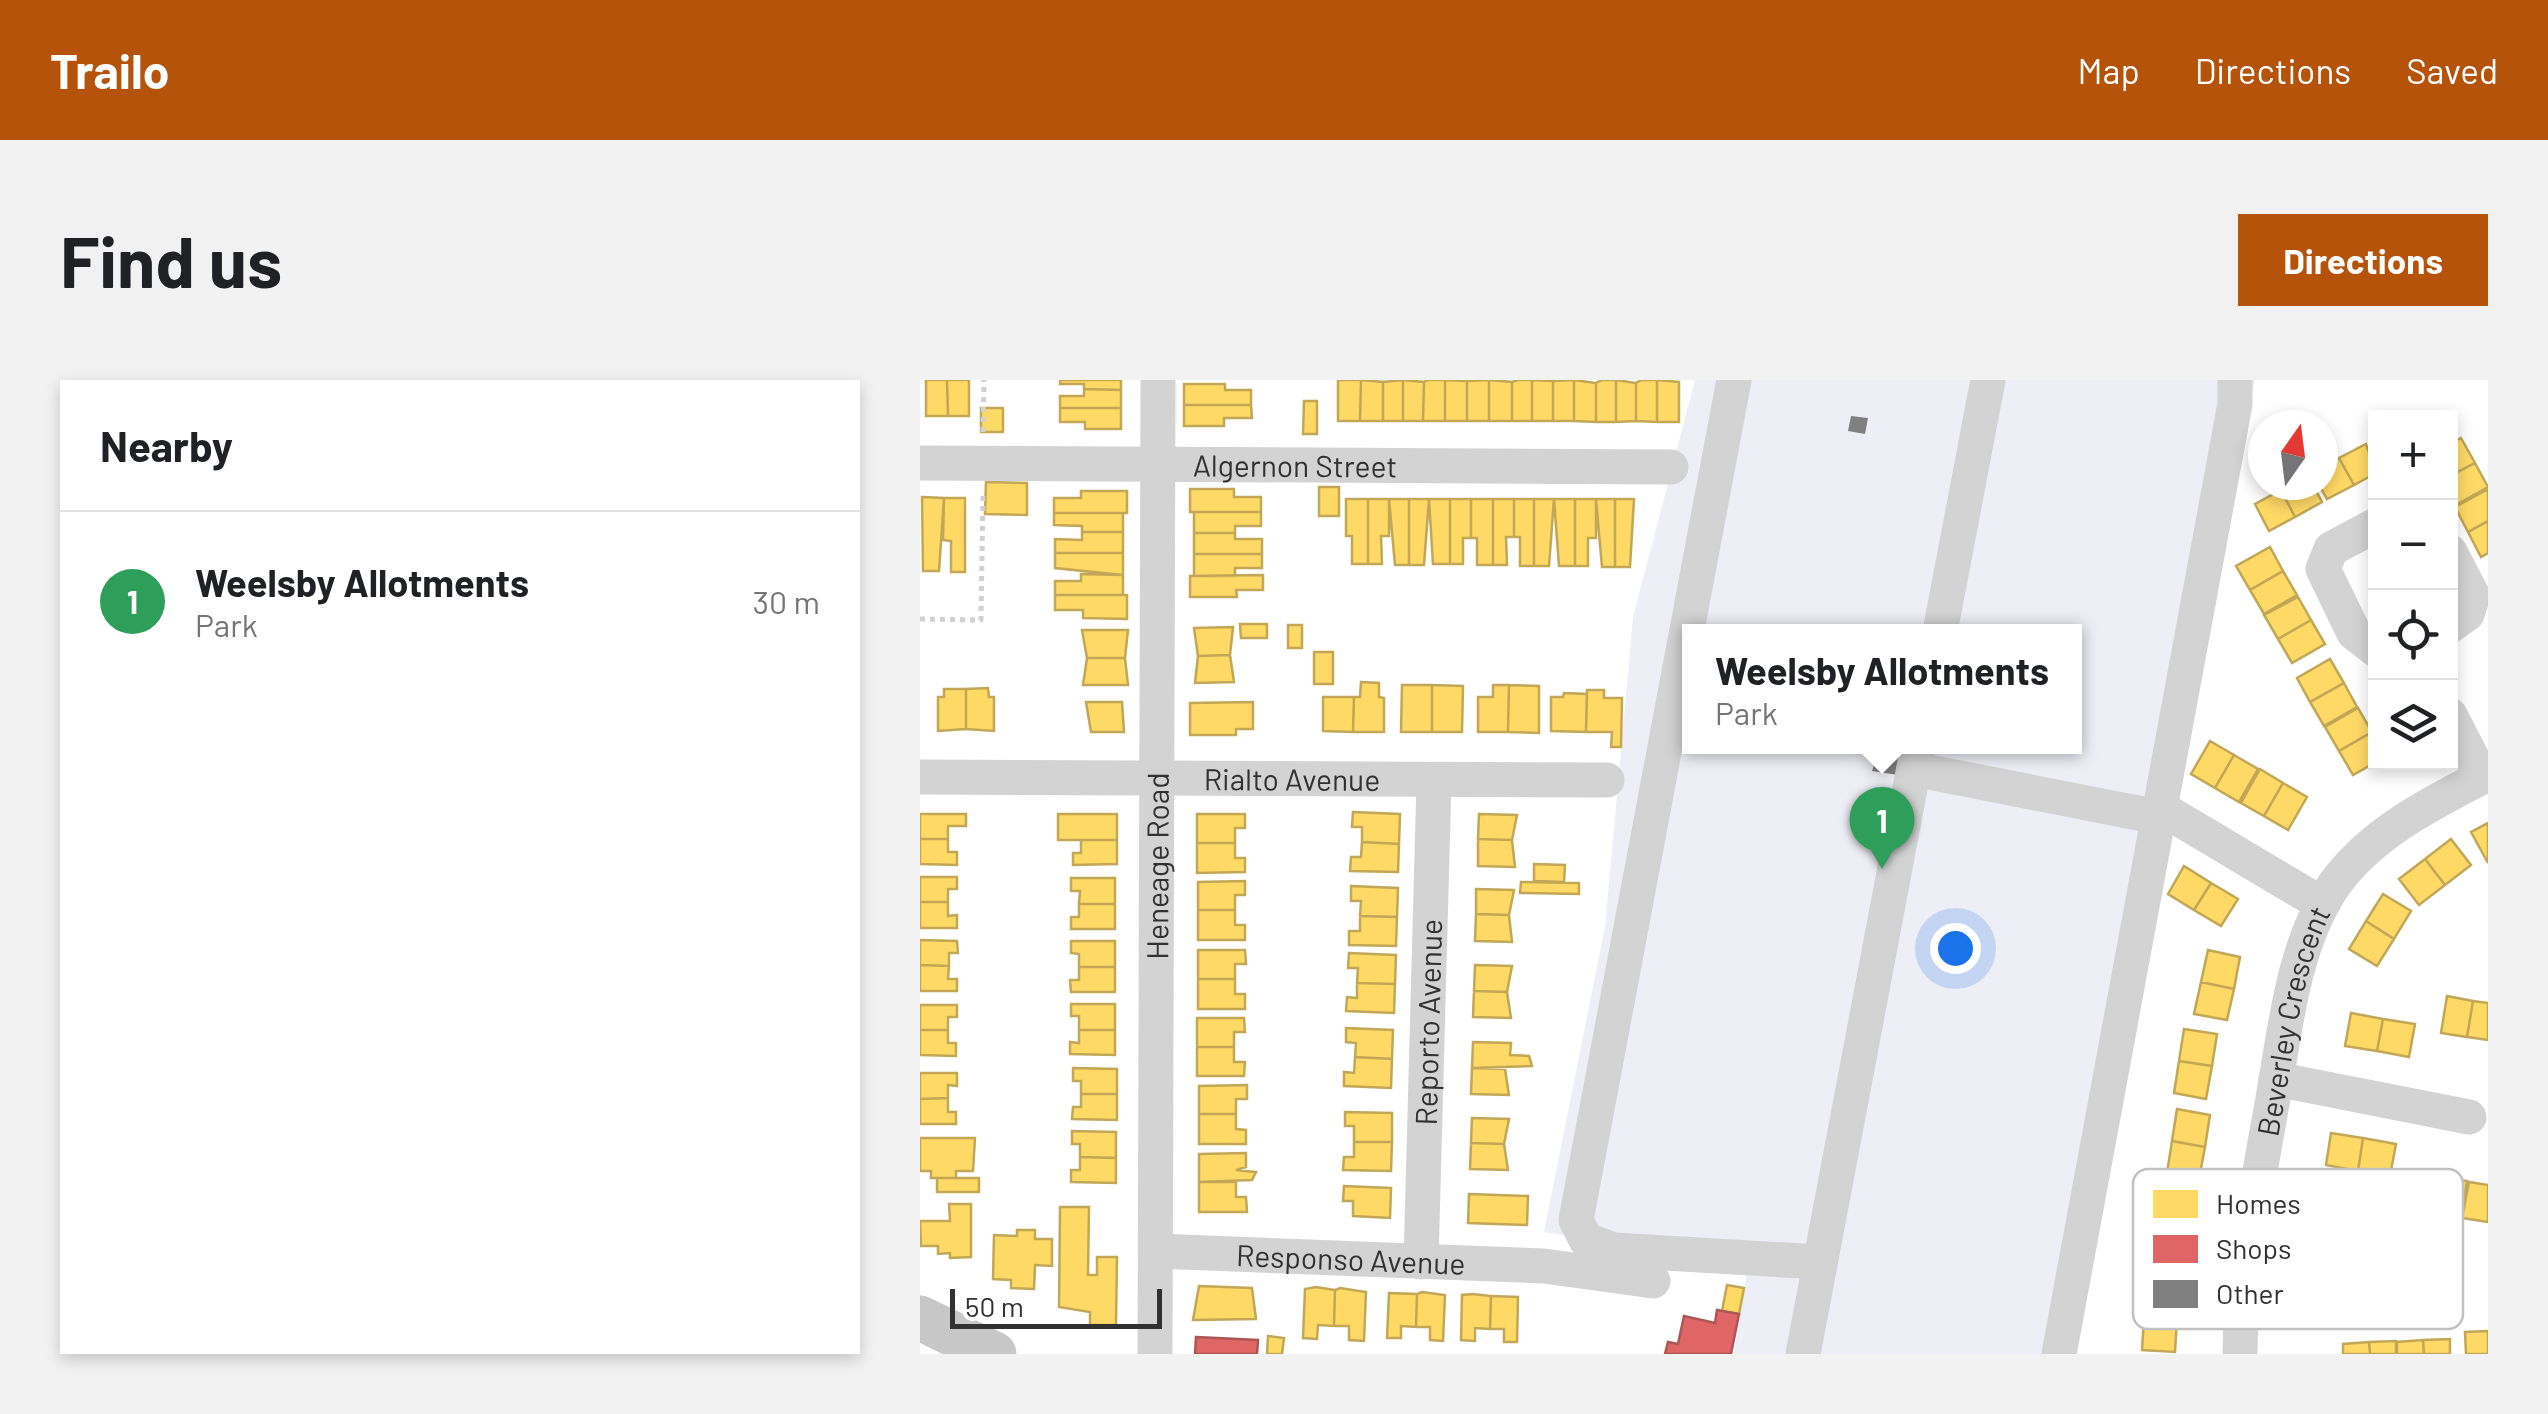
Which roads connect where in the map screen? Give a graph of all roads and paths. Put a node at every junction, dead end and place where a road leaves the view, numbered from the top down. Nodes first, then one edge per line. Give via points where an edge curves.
1 (984, 380) edge
2 (1158, 380) edge
3 (1734, 380) edge
4 (1988, 380) edge
5 (2235, 380) edge
6 (920, 463) edge
7 (1158, 463) junction
8 (984, 464) junction
9 (1670, 467) dead end
10 (2368, 529) edge
11 (2458, 563) edge
12 (2480, 594) edge
13 (920, 619) edge
14 (2458, 621) edge
15 (1688, 624) edge
16 (1942, 624) edge
17 (2368, 644) edge
18 (1682, 656) edge
19 (2458, 729) edge
20 (1916, 758) edge
21 (2485, 775) edge
22 (920, 778) edge
23 (1157, 778) junction
24 (1434, 780) junction
25 (1606, 780) dead end
26 (2161, 814) junction
27 (2322, 904) junction
28 (2276, 1079) junction
29 (2470, 1117) dead end
30 (2260, 1169) edge
31 (1156, 1251) junction
32 (1420, 1262) junction
33 (1819, 1262) junction
34 (1652, 1282) dead end
35 (920, 1318) edge
36 (2242, 1329) edge
37 (994, 1354) edge
38 (1155, 1354) edge
39 (1804, 1354) edge
40 (2059, 1354) edge
41 (2240, 1354) edge

1 - 8 path
2 - 7 street, Heneage Road
3 - 15 street
4 - 16 street
5 - 26 street via 2236,404
6 - 8 street, Algernon Street
7 - 8 street, Algernon Street
7 - 9 street, Algernon Street
7 - 23 street, Heneage Road
8 - 13 path via 981,620
10 - 17 street via 2330,549 2323,569 2354,633
11 - 12 street
12 - 14 street
18 - 33 street via 1576,1220 1586,1240 1614,1250
19 - 21 street
20 - 26 street
20 - 33 street
21 - 27 street, Beverley Crescent via 2375,842
22 - 23 street, Rialto Avenue
23 - 24 street, Rialto Avenue
23 - 31 street, Heneage Road
24 - 25 street, Rialto Avenue
24 - 32 street, Reporto Avenue
26 - 27 street
26 - 40 street
27 - 28 street, Beverley Crescent via 2292,995
28 - 29 street
28 - 30 street, Beverley Crescent
31 - 32 street, Responso Avenue
31 - 38 street, Heneage Road
32 - 34 street, Responso Avenue via 1544,1266
33 - 39 street
35 - 37 main road
36 - 41 street, Beverley Crescent

